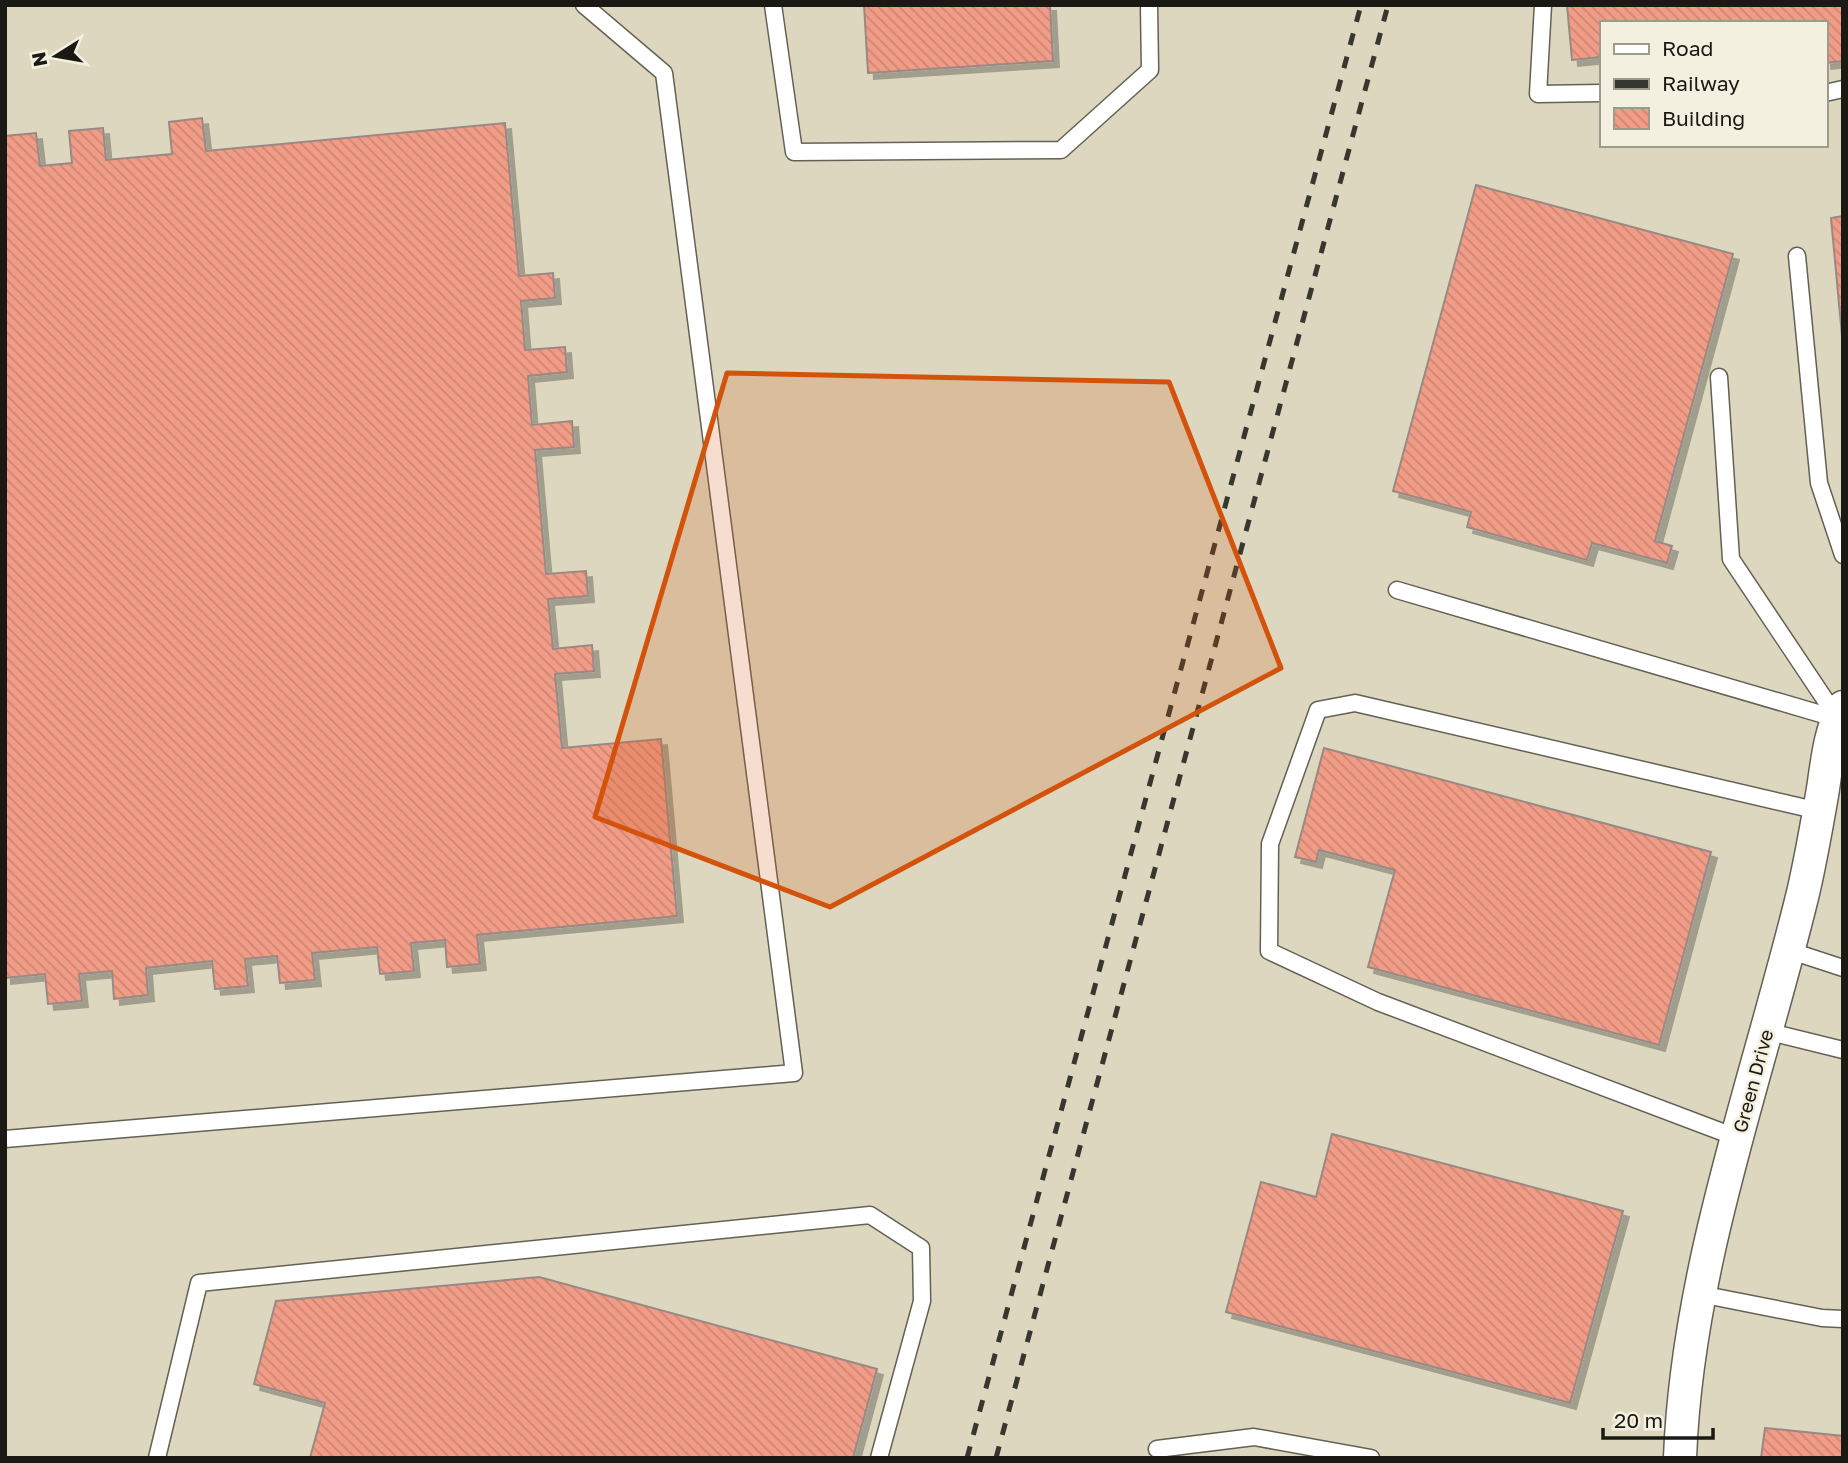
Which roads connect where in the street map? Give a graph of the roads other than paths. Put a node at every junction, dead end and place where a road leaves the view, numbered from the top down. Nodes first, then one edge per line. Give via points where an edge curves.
1 (584, 5) edge
2 (773, 5) edge
3 (1149, 5) edge
4 (1544, 5) edge
5 (1600, 93) edge
6 (1797, 256) dead end
7 (1719, 377) dead end
8 (1843, 555) edge
9 (1397, 590) dead end
10 (1840, 713) edge
11 (1819, 811) junction
12 (1788, 950) junction
13 (1843, 968) edge
14 (1766, 1031) junction
15 (1843, 1050) edge
16 (1738, 1138) junction
17 (5, 1139) edge
18 (1700, 1294) junction
19 (1843, 1320) edge
20 (1157, 1449) dead end
21 (157, 1458) edge
22 (879, 1458) edge
23 (1371, 1458) edge
24 (1680, 1458) edge

1 - 17 lane via 664,73 794,1073
2 - 3 lane via 794,152 807,152 1061,150 1150,70
4 - 5 lane via 1538,94
6 - 8 lane via 1819,483
7 - 10 lane via 1731,559
9 - 10 lane
10 - 11 street, Green Drive
11 - 12 street, Green Drive
11 - 16 lane via 1355,703 1318,710 1270,844 1269,951 1378,1002
12 - 13 lane
12 - 14 street, Green Drive
14 - 15 lane
14 - 16 street, Green Drive
16 - 18 street, Green Drive
18 - 19 lane
18 - 24 street, Green Drive via 1682,1405
20 - 23 lane via 1254,1437
21 - 22 lane via 199,1283 870,1215 921,1248 922,1301

